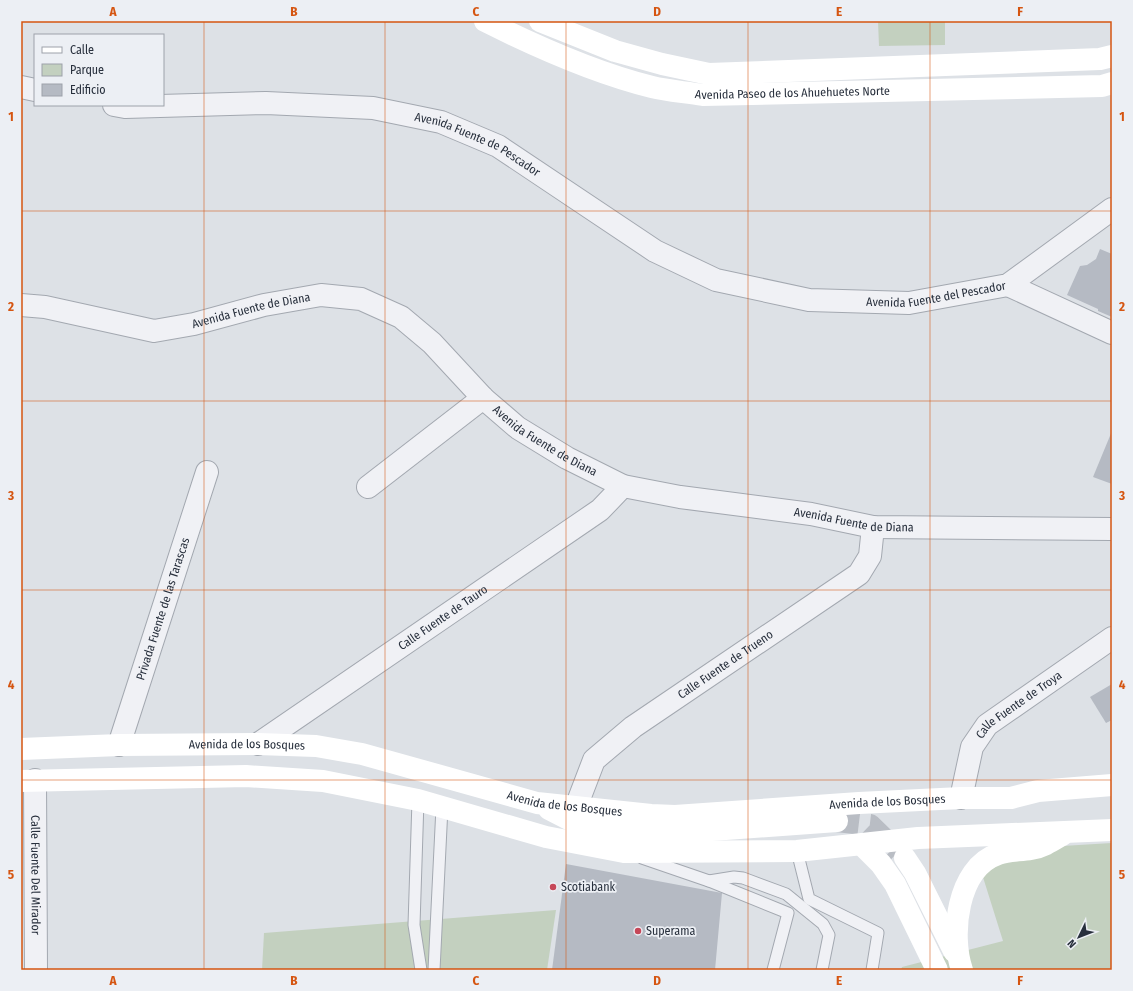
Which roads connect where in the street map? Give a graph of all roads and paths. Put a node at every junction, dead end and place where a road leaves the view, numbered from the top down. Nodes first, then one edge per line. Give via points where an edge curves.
1 (485, 21) edge
2 (540, 21) edge
3 (1112, 56) edge
4 (1112, 83) edge
5 (21, 86) edge
6 (34, 90) edge
7 (120, 106) edge
8 (160, 106) edge
9 (164, 106) edge
10 (1112, 209) edge
11 (1008, 284) junction
12 (809, 300) joint
13 (21, 305) edge
14 (1112, 333) edge
15 (483, 398) junction
16 (207, 472) dead end
17 (623, 486) junction
18 (368, 487) dead end
19 (873, 527) junction
20 (1112, 529) edge
21 (1112, 638) edge
22 (258, 744) junction
23 (119, 745) junction
24 (21, 749) edge
25 (28, 780) edge
26 (1112, 785) edge
27 (1112, 795) edge
28 (961, 798) junction
29 (1011, 798) junction
30 (418, 800) junction
31 (537, 803) junction
32 (442, 807) junction
33 (576, 807) junction
34 (837, 821) tunnel mouth
35 (1112, 830) edge
36 (1068, 831) junction
37 (862, 845) junction
38 (797, 851) junction
39 (624, 852) junction
40 (905, 858) tunnel mouth
41 (709, 881) junction
42 (804, 902) junction
43 (788, 913) junction
44 (960, 964) edge
45 (36, 970) edge
46 (421, 970) edge
47 (434, 970) edge
48 (773, 970) edge
49 (822, 970) edge
50 (872, 970) edge
51 (937, 970) edge

1 - 4 main road, Avenida Paseo de los Ahuehuetes Norte via 523,40 605,72 652,87 703,95 1102,86
2 - 3 main road, Avenida Paseo de los Ahuehuetes Norte via 615,51 709,74 1085,60
5 - 6 street
7 - 8 street, Avenida Fuente de Pescador
9 - 12 street, Avenida Fuente de Pescador via 266,103 373,108 441,122 498,146 654,251 716,280
10 - 11 street, Avenida Fuente del Pescador
11 - 12 street, Avenida Fuente del Pescador via 909,303
11 - 14 street
13 - 15 street, Avenida Fuente de Diana via 45,307 154,331 194,324 264,304 321,295 361,299 401,317 432,343
15 - 17 street, Avenida Fuente de Diana via 524,432 567,458
15 - 18 street
16 - 23 street, Privada Fuente de las Tarascas
17 - 19 street, Avenida Fuente de Diana via 680,497 811,514
17 - 22 street, Calle Fuente de Tauro via 600,510
19 - 20 street, Avenida Fuente de Diana
19 - 33 street, Calle Fuente de Trueno via 870,556 859,574 628,732 594,760
21 - 28 street, Calle Fuente de Troya via 987,725 972,747
22 - 23 main road, Avenida de los Bosques
22 - 31 main road, Avenida de los Bosques via 316,746 362,754
23 - 24 main road, Avenida de los Bosques
25 - 30 main road via 246,776 323,781
25 - 45 street, Calle Fuente Del Mirador
26 - 29 main road, Avenida de los Bosques via 1038,791
27 - 29 main road
28 - 29 main road, Avenida de los Bosques
28 - 33 main road, Avenida de los Bosques via 675,816
30 - 32 main road
30 - 46 lane via 414,925
31 - 33 main road, Avenida de los Bosques
31 - 34 main road via 584,827 643,835
32 - 39 main road via 546,837
32 - 47 lane
35 - 36 main road
36 - 37 main road via 918,838
36 - 44 main road via 1048,844 998,854 987,859 971,877 956,917
37 - 38 main road
37 - 51 main road via 881,864 895,884
38 - 39 main road
38 - 42 lane
39 - 41 lane
40 - 44 main road
41 - 42 lane via 743,878
41 - 43 lane
42 - 43 lane
42 - 49 lane via 829,935
42 - 50 lane via 878,933
43 - 48 lane

